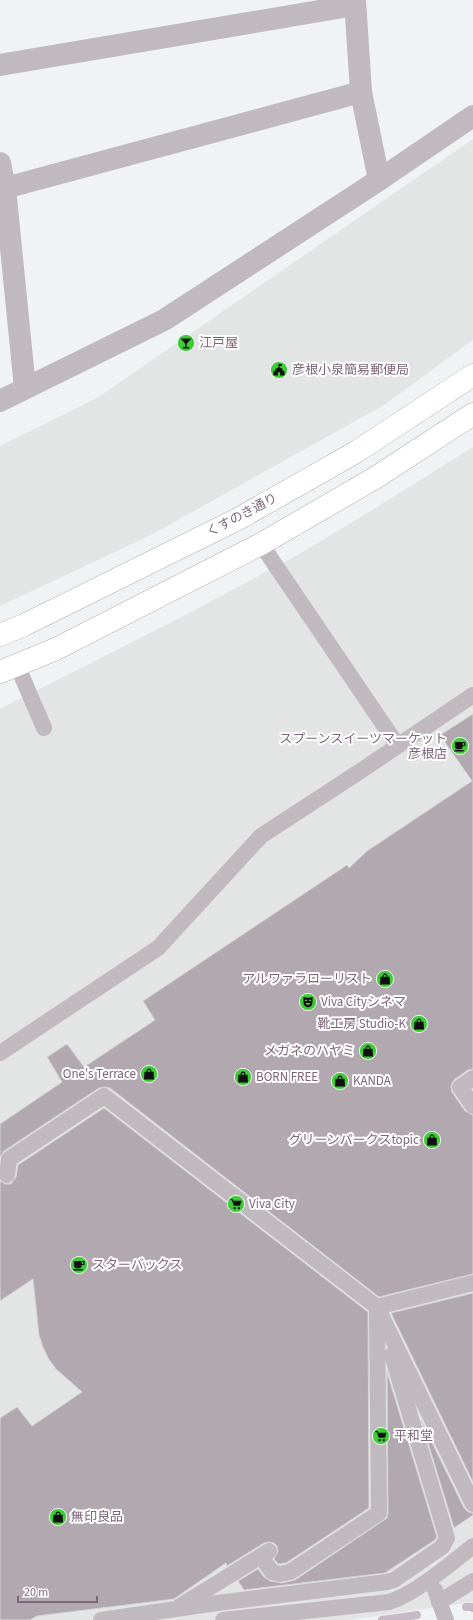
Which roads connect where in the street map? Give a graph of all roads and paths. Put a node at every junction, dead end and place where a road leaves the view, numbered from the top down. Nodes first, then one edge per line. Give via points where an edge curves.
1 (355, 3) edge
2 (0, 65) edge
3 (361, 92) junction
4 (473, 116) edge
5 (0, 163) edge
6 (379, 180) junction
7 (5, 188) junction
8 (473, 375) edge
9 (25, 388) junction
10 (0, 401) edge
11 (473, 414) edge
12 (261, 544) junction
13 (0, 635) edge
14 (8, 669) edge
15 (473, 695) edge
16 (44, 728) dead end
17 (398, 746) junction
18 (0, 1053) edge
19 (473, 1078) edge
20 (473, 1106) edge
21 (7, 1175) dead end
22 (473, 1284) edge
23 (377, 1307) junction
24 (473, 1504) edge
25 (473, 1545) edge
26 (473, 1581) edge
27 (174, 1610) junction
28 (101, 1620) edge
29 (223, 1620) edge
30 (446, 1620) edge

1 - 2 street
1 - 3 street
3 - 6 street
3 - 7 street
4 - 6 street
5 - 7 street
6 - 9 street via 164,320
7 - 9 street
8 - 13 main road, くすのき通り via 356,452 238,519
9 - 10 street
11 - 12 main road via 375,478
12 - 14 main road via 56,649
12 - 17 lane
14 - 16 lane
15 - 17 lane
17 - 18 lane via 261,836 158,948
19 - 20 lane via 460,1087
21 - 23 lane via 10,1159 104,1096
22 - 23 lane
23 - 24 lane
23 - 27 lane via 379,1513 290,1572 272,1572 267,1557
23 - 27 lane via 447,1538 442,1547 394,1580 387,1582
25 - 29 lane via 441,1571 399,1599
26 - 30 lane via 437,1596
27 - 28 lane

